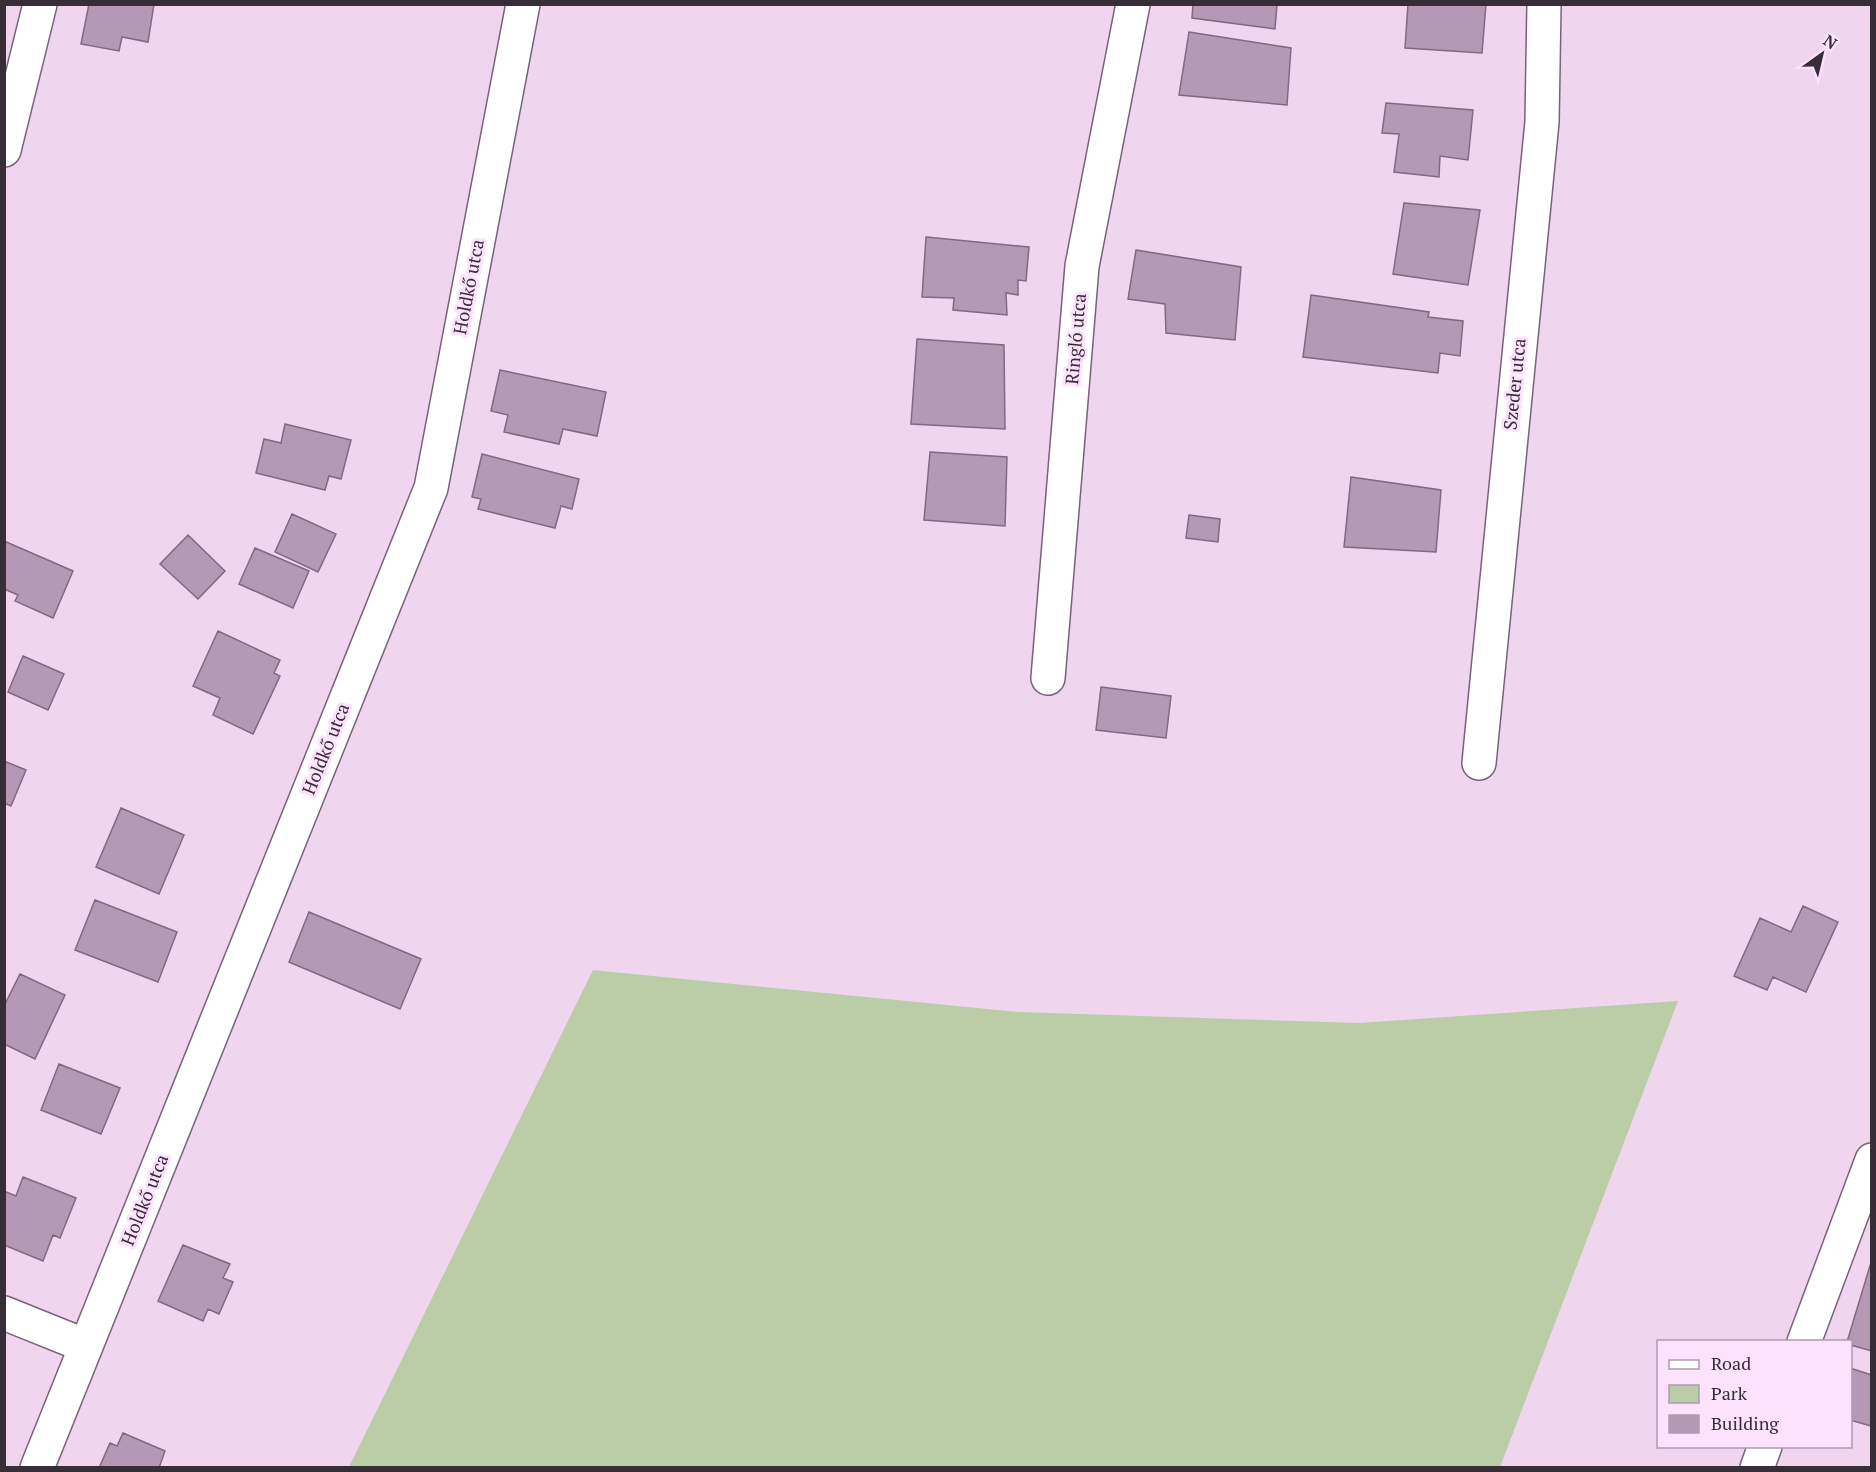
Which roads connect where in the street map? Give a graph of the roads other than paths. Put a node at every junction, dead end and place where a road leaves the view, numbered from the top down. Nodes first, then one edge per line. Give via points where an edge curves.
1 (40, 4) edge
2 (523, 4) edge
3 (1133, 4) edge
4 (1544, 4) edge
5 (4, 150) edge
6 (1048, 678) dead end
7 (1479, 763) dead end
8 (1872, 1160) edge
9 (4, 1313) edge
10 (1804, 1340) edge
11 (86, 1347) junction
12 (1764, 1448) edge
13 (37, 1467) edge
14 (1758, 1467) edge

1 - 5 street
2 - 11 street, Holdkő utca via 431,488
3 - 6 street, Ringló utca via 1082,266
4 - 7 street, Szeder utca via 1542,122
8 - 10 street
9 - 11 street
11 - 13 street, Holdkő utca
12 - 14 street

